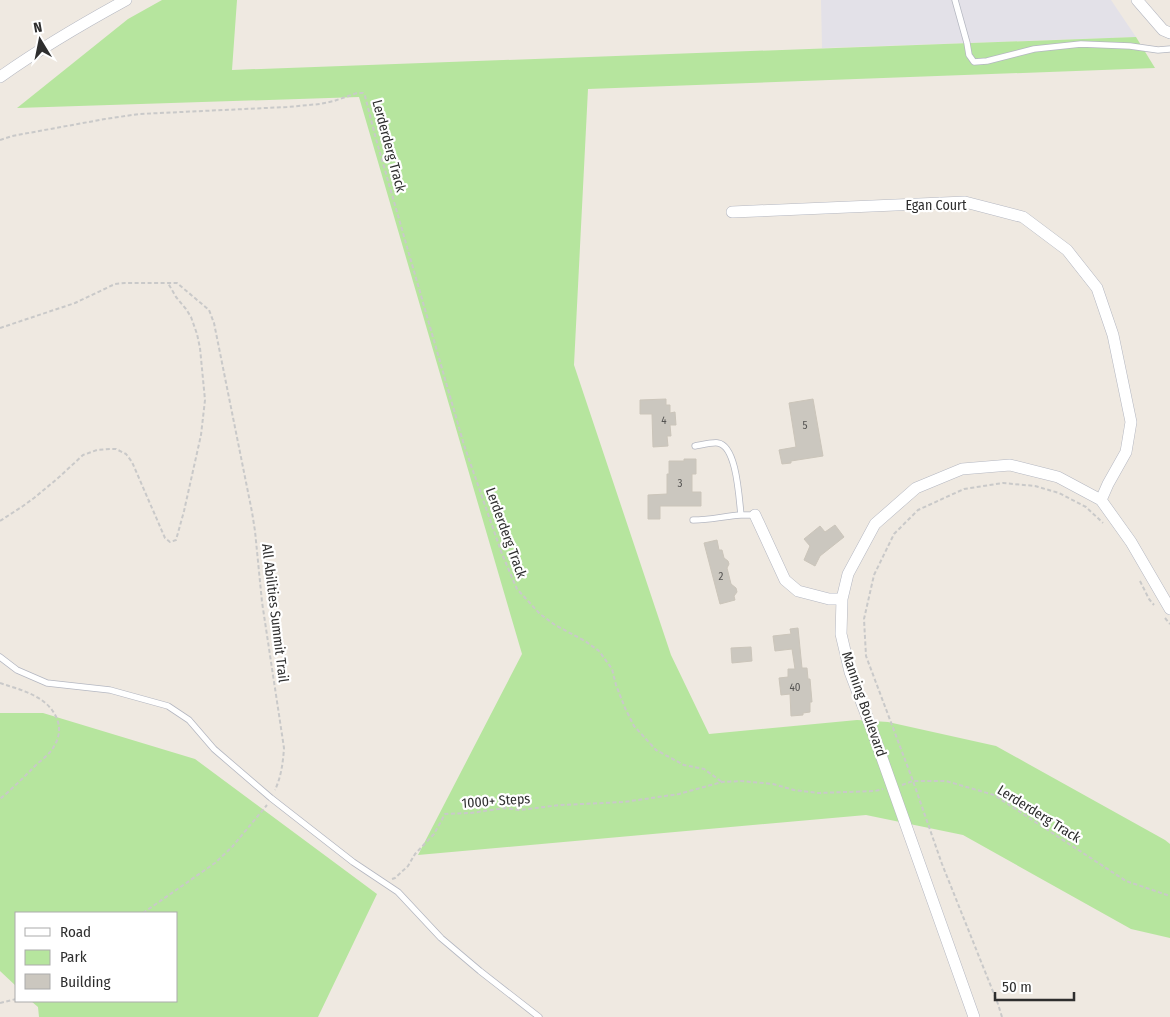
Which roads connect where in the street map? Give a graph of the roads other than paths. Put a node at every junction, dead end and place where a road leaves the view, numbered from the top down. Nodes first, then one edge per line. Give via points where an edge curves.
1 (126, 0) edge
2 (955, 0) edge
3 (1137, 0) edge
4 (1170, 33) edge
5 (1170, 49) edge
6 (0, 77) edge
7 (732, 212) dead end
8 (695, 446) dead end
9 (1101, 500) junction
10 (742, 515) junction
11 (755, 515) joint
12 (693, 520) dead end
13 (842, 599) junction
14 (1167, 614) edge
15 (0, 657) edge
16 (539, 1017) edge
17 (974, 1017) edge

1 - 6 street via 68,32
2 - 5 lane via 969,55 974,62 1034,49 1081,44
3 - 4 street via 1163,30
7 - 9 street, Egan Court via 965,202 1023,217 1067,250 1097,288 1113,335 1131,422 1126,452
8 - 10 lane via 719,443 726,447 736,473
9 - 13 street, Manning Boulevard via 1058,476 1010,465 962,469 916,488 876,524 848,574
9 - 14 street, Manning Boulevard via 1131,542
10 - 11 lane
10 - 12 lane
11 - 13 street via 785,580 798,591
13 - 17 street, Manning Boulevard via 841,634 850,672
15 - 16 lane via 17,670 47,683 110,690 168,706 189,720 214,749 271,798 353,862 398,892 441,938

